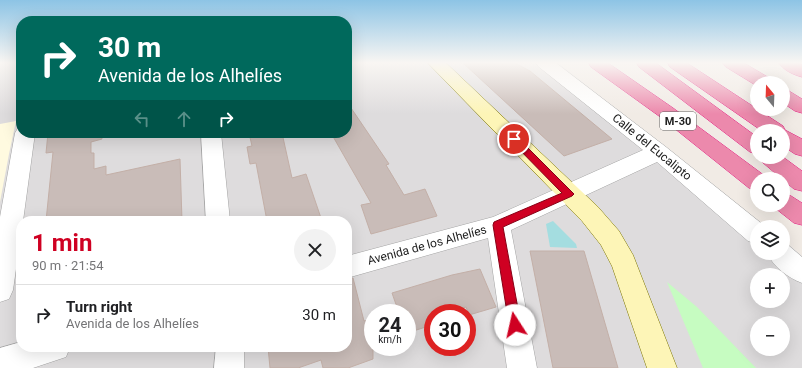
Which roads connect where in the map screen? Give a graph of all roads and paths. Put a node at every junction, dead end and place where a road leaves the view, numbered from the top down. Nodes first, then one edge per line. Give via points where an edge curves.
1 (453, 80) edge
2 (567, 80) edge
3 (621, 80) edge
4 (668, 80) edge
5 (673, 80) edge
6 (701, 80) edge
7 (790, 99) edge
8 (802, 107) edge
9 (766, 124) edge
10 (750, 130) edge
11 (24, 138) edge
12 (212, 138) edge
13 (790, 141) edge
14 (750, 142) edge
15 (802, 149) edge
16 (659, 152) junction
17 (790, 157) edge
18 (778, 164) edge
19 (802, 165) edge
20 (750, 177) edge
21 (802, 183) edge
22 (569, 194) junction
23 (790, 207) edge
24 (218, 216) edge
25 (802, 216) edge
26 (498, 225) junction
27 (750, 228) edge
28 (787, 260) edge
29 (352, 266) edge
30 (802, 272) edge
31 (0, 290) edge
32 (37, 352) edge
33 (230, 352) edge
34 (7, 360) edge
35 (229, 368) edge
36 (522, 368) edge
37 (662, 368) edge

1 - 22 street
2 - 16 street, Calle del Eucalipto
3 - 20 highway, M-30
4 - 14 highway
5 - 10 highway
6 - 9 highway
7 - 8 highway
11 - 31 street
12 - 24 street
13 - 15 highway
16 - 22 street, Avenida de los Alhelíes
16 - 27 street, Calle del Eucalipto
17 - 19 highway
18 - 21 highway
22 - 26 street, Avenida de los Alhelíes
22 - 37 street via 610,238 624,263
23 - 25 highway
26 - 29 street, Avenida de los Alhelíes
26 - 36 street
28 - 30 street
32 - 34 street
33 - 35 street

